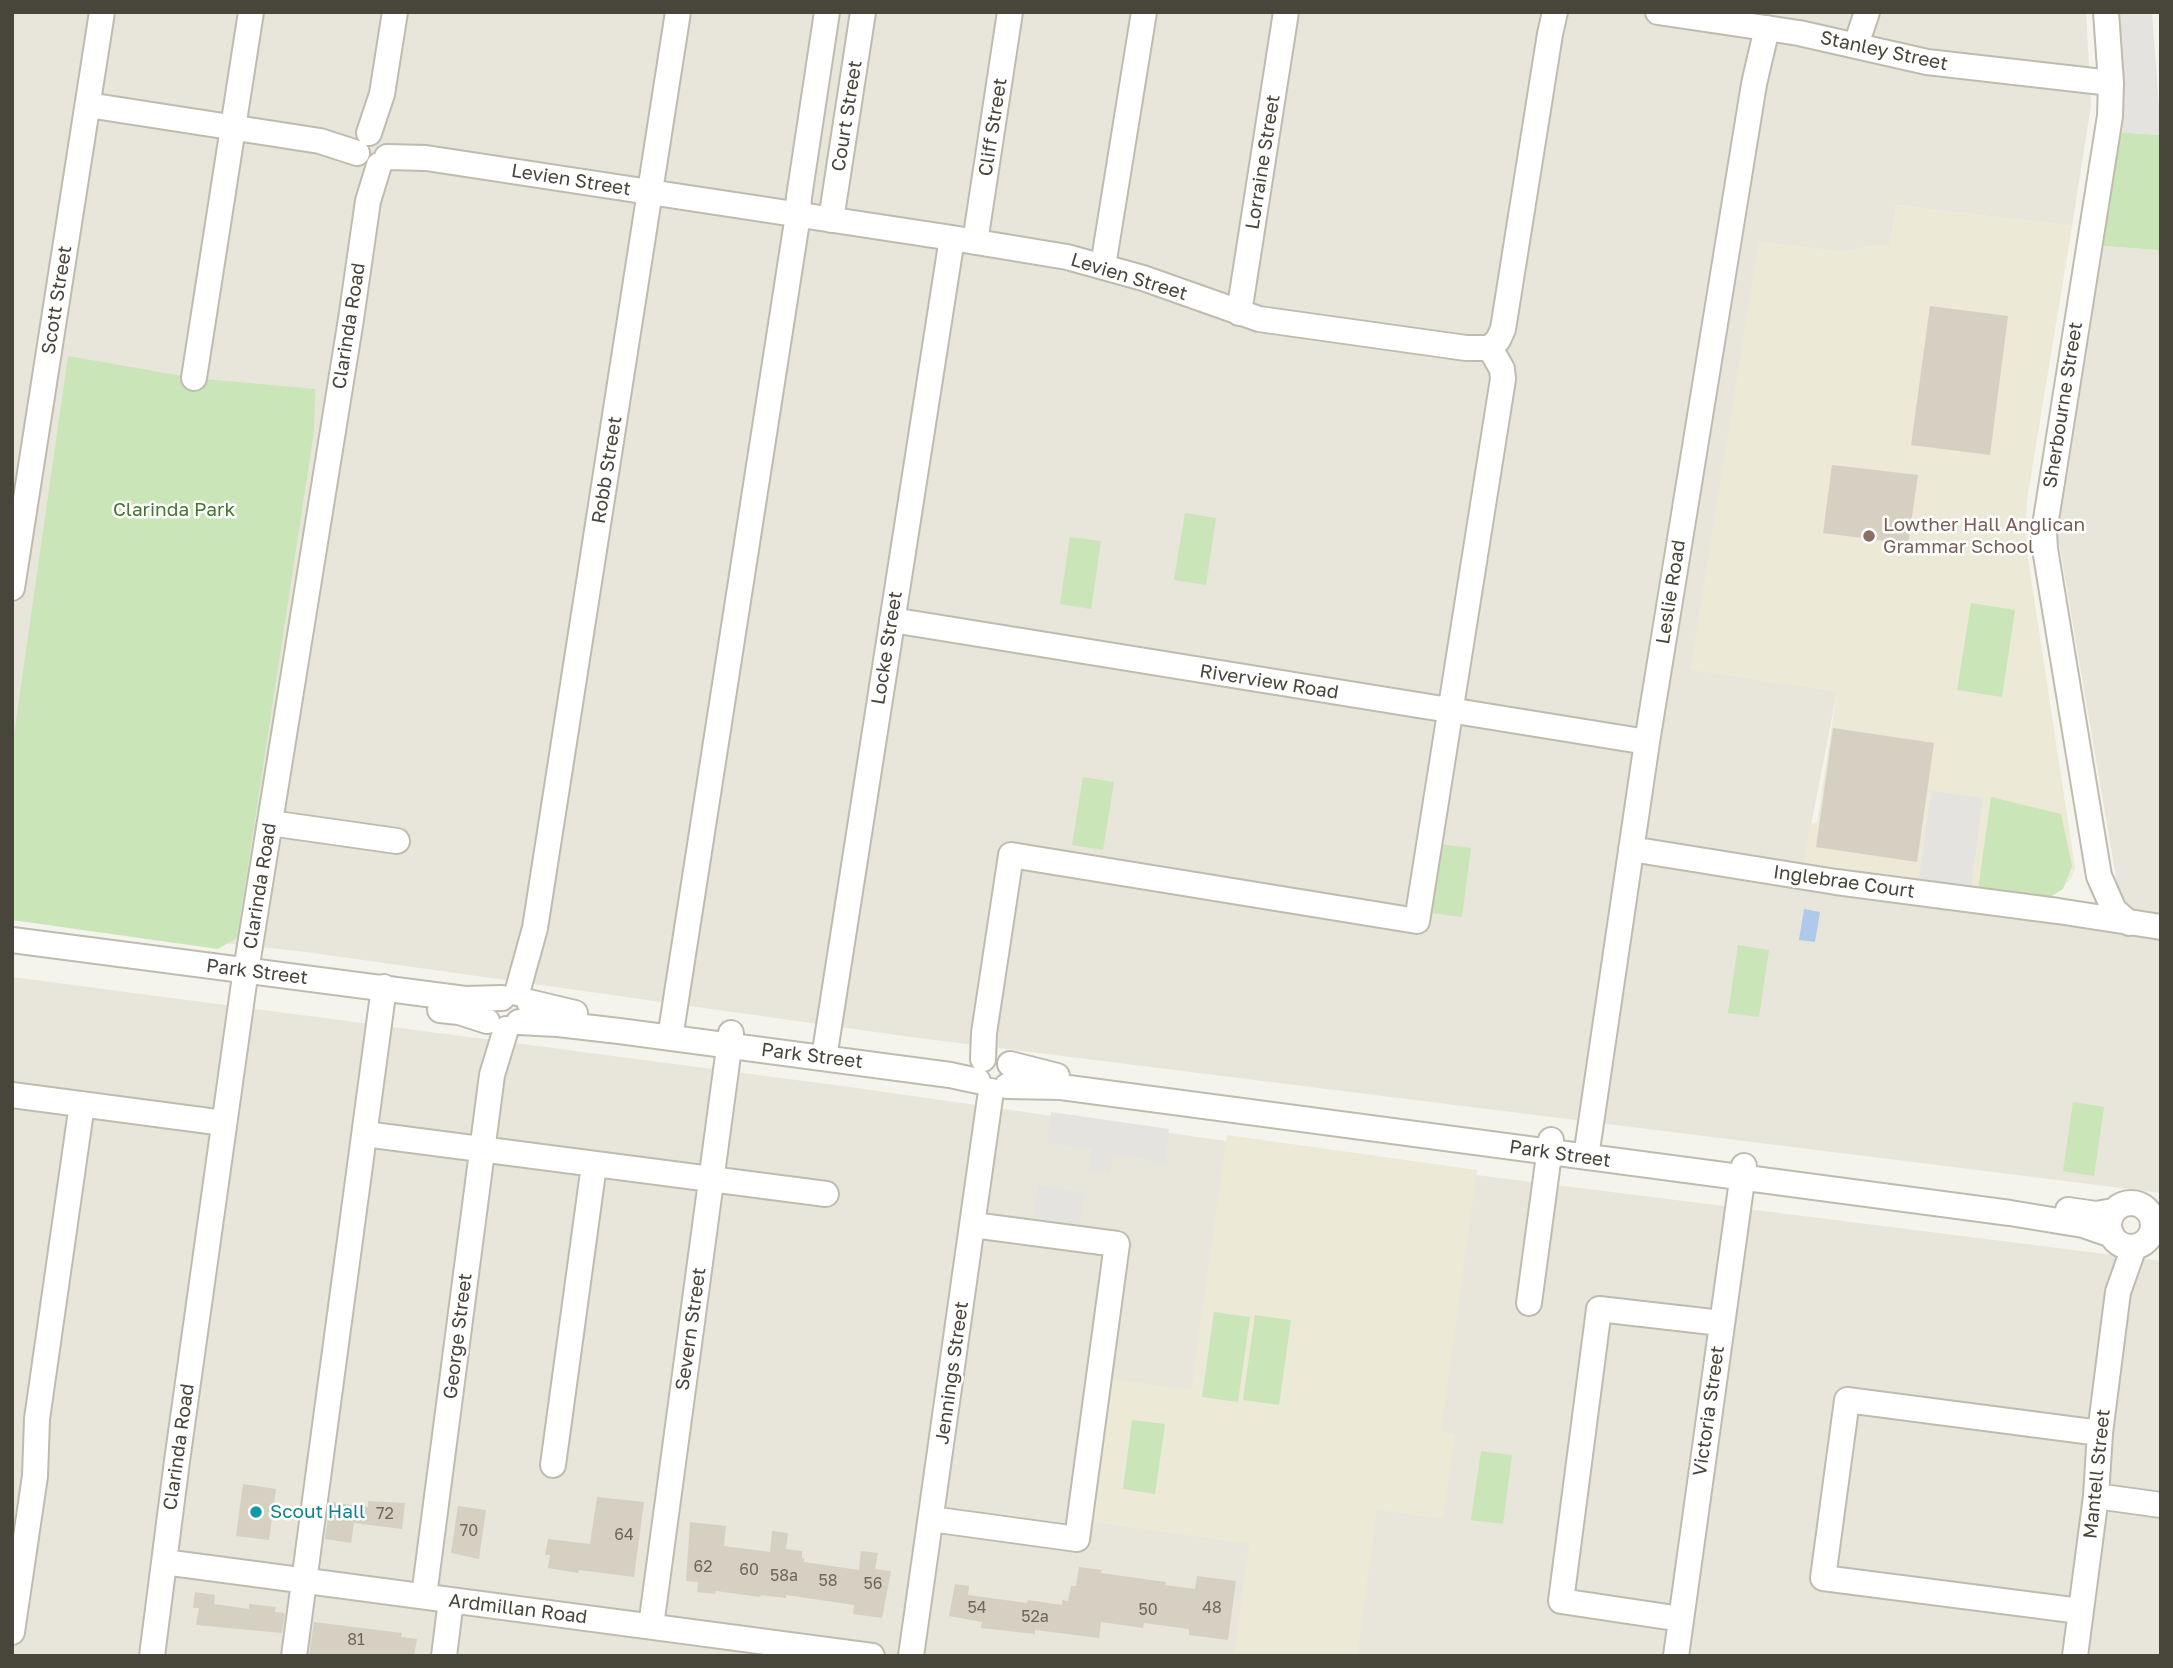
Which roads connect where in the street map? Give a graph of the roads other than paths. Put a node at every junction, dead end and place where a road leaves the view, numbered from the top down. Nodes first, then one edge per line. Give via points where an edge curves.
1 (102, 12) edge
2 (251, 12) edge
3 (395, 12) edge
4 (678, 12) edge
5 (827, 12) edge
6 (863, 12) edge
7 (1010, 12) edge
8 (1144, 12) edge
9 (1286, 12) edge
10 (1555, 12) edge
11 (1658, 12) edge
12 (1867, 12) edge
13 (2106, 12) edge
14 (1767, 28) junction
15 (1856, 46) junction
16 (2111, 83) junction
17 (88, 105) junction
18 (233, 127) junction
19 (374, 149) junction
20 (649, 192) junction
21 (798, 215) junction
22 (831, 220) junction
23 (964, 240) junction
24 (1103, 266) junction
25 (1239, 313) junction
26 (1490, 348) junction
27 (194, 377) dead end
28 (12, 588) edge
29 (891, 620) junction
30 (1451, 712) junction
31 (1647, 742) junction
32 (270, 823) junction
33 (397, 841) dead end
34 (1631, 849) junction
35 (2099, 876) junction
36 (2058, 911) junction
37 (2129, 923) junction
38 (2161, 927) edge
39 (12, 940) edge
40 (12, 954) edge
41 (246, 977) junction
42 (383, 995) junction
43 (510, 1012) junction
44 (671, 1032) junction
45 (730, 1039) junction
46 (825, 1051) junction
47 (992, 1074) junction
48 (12, 1095) edge
49 (82, 1104) junction
50 (224, 1123) junction
51 (365, 1134) junction
52 (1550, 1146) junction
53 (482, 1148) junction
54 (1587, 1151) junction
55 (594, 1165) junction
56 (1743, 1172) junction
57 (712, 1179) junction
58 (826, 1194) dead end
59 (2155, 1215) edge
60 (973, 1225) junction
61 (2130, 1235) edge
62 (1529, 1303) dead end
63 (1721, 1323) junction
64 (2100, 1433) junction
65 (553, 1465) dead end
66 (2095, 1496) junction
67 (2161, 1505) edge
68 (931, 1519) junction
69 (164, 1562) junction
70 (304, 1580) junction
71 (424, 1596) junction
72 (452, 1600) junction
73 (2080, 1611) junction
74 (1681, 1619) junction
75 (651, 1626) junction
76 (12, 1632) edge
77 (152, 1656) edge
78 (293, 1656) edge
79 (444, 1656) edge
80 (872, 1656) edge
81 (911, 1656) edge
82 (1676, 1656) edge
83 (2075, 1656) edge

1 - 17 street, Scott Street
2 - 18 street
3 - 19 street, Clarinda Road
4 - 20 street, Robb Street
5 - 21 street, Court Street
6 - 22 street, Court Street
7 - 23 street, Cliff Street
8 - 24 street
9 - 25 street, Lorraine Street
10 - 26 street via 1503,329
11 - 14 street, Stanley Street
12 - 15 street
13 - 16 street, Sherbourne Street
14 - 15 street, Stanley Street
14 - 31 street, Leslie Road via 1754,84
15 - 16 street, Stanley Street via 1927,62
16 - 35 street, Sherbourne Street via 2110,116 2044,532
17 - 18 street, Levien Street
17 - 28 street, Scott Street
18 - 19 street, Levien Street
18 - 27 street
19 - 20 street, Levien Street
19 - 32 street, Clarinda Road
20 - 21 street, Levien Street
20 - 43 street, Robb Street via 535,928
21 - 22 street, Levien Street
21 - 44 street, Court Street
22 - 23 street, Levien Street
23 - 24 street, Levien Street
23 - 29 street, Locke Street
24 - 25 street, Levien Street
25 - 26 street, Levien Street via 1286,324
26 - 30 street via 1503,379
29 - 30 street, Riverview Road
29 - 46 street, Locke Street
30 - 31 street, Riverview Road
30 - 47 street, Jennings Street via 1417,921 1011,855 984,1033
31 - 34 street, Leslie Road
32 - 33 street
32 - 41 street, Clarinda Road
34 - 36 street, Inglebrae Court
34 - 54 street, Leslie Road
35 - 36 street via 2089,895
35 - 37 street, Sherbourne Street via 2114,910
36 - 37 street, Inglebrae Court
37 - 38 street
39 - 41 street, Park Street
40 - 41 street, Park Street
41 - 42 street, Park Street
41 - 50 street, Clarinda Road
42 - 43 street, Park Street via 459,1012
42 - 51 street
43 - 44 street, Park Street via 569,1013
43 - 53 street, George Street via 492,1075
44 - 45 street, Park Street
45 - 46 street, Park Street
45 - 57 street, Severn Street
46 - 47 street, Park Street via 950,1075
47 - 52 street, Park Street via 1053,1075
47 - 60 street, Jennings Street
48 - 49 street
49 - 50 street
49 - 76 street
50 - 69 street, Clarinda Road
51 - 53 street
51 - 70 street
52 - 54 street, Park Street
52 - 62 street
53 - 55 street
53 - 71 street, George Street
54 - 56 street, Park Street
55 - 57 street
55 - 65 street
56 - 61 street, Park Street via 2095,1214
56 - 63 street, Victoria Street
57 - 58 street
57 - 75 street, Severn Street
59 - 61 street, Mantell Street via 2153,1226
59 - 61 street, Park Street via 2125,1203
60 - 68 street, Jennings Street
60 - 68 street via 1117,1244 1077,1539
61 - 64 street, Mantell Street
63 - 74 street, Victoria Street
63 - 74 street via 1599,1309 1561,1601
64 - 66 street, Mantell Street
64 - 73 street via 1847,1400 1823,1578
66 - 67 street
66 - 73 street, Mantell Street
68 - 81 street, Jennings Street
69 - 70 street, Ardmillan Road
69 - 77 street, Clarinda Road
70 - 71 street, Ardmillan Road
70 - 78 street
71 - 72 street, Ardmillan Road
72 - 75 street, Ardmillan Road
72 - 79 street
73 - 83 street, Mantell Street
74 - 82 street, Victoria Street
75 - 80 street, Ardmillan Road

